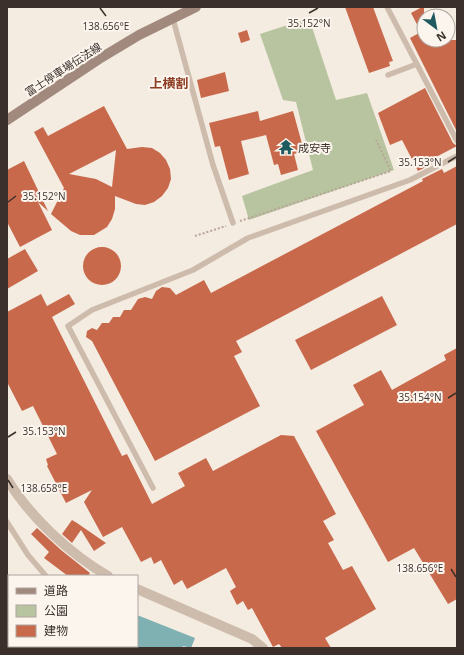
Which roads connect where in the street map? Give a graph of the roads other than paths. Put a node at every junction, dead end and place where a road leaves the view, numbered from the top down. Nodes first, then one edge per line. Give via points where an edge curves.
1 (196, 7) edge
2 (387, 7) edge
3 (173, 19) junction
4 (417, 64) junction
5 (388, 76) dead end
6 (7, 120) edge
7 (457, 142) edge
8 (457, 156) edge
9 (233, 223) road end
10 (7, 479) edge
11 (153, 488) dead end
12 (7, 522) edge
13 (45, 575) edge
14 (106, 575) edge
15 (138, 589) edge
16 (263, 648) edge

1 - 3 main road, 富士停車場伝法線
2 - 4 lane
3 - 6 main road, 富士停車場伝法線 via 139,35 99,59
3 - 9 lane via 213,165
4 - 5 lane
4 - 7 lane
8 - 11 lane via 410,180 248,238 193,270 92,310 68,326
10 - 14 street via 37,520 84,561
12 - 13 lane via 28,555
15 - 16 street via 252,639

